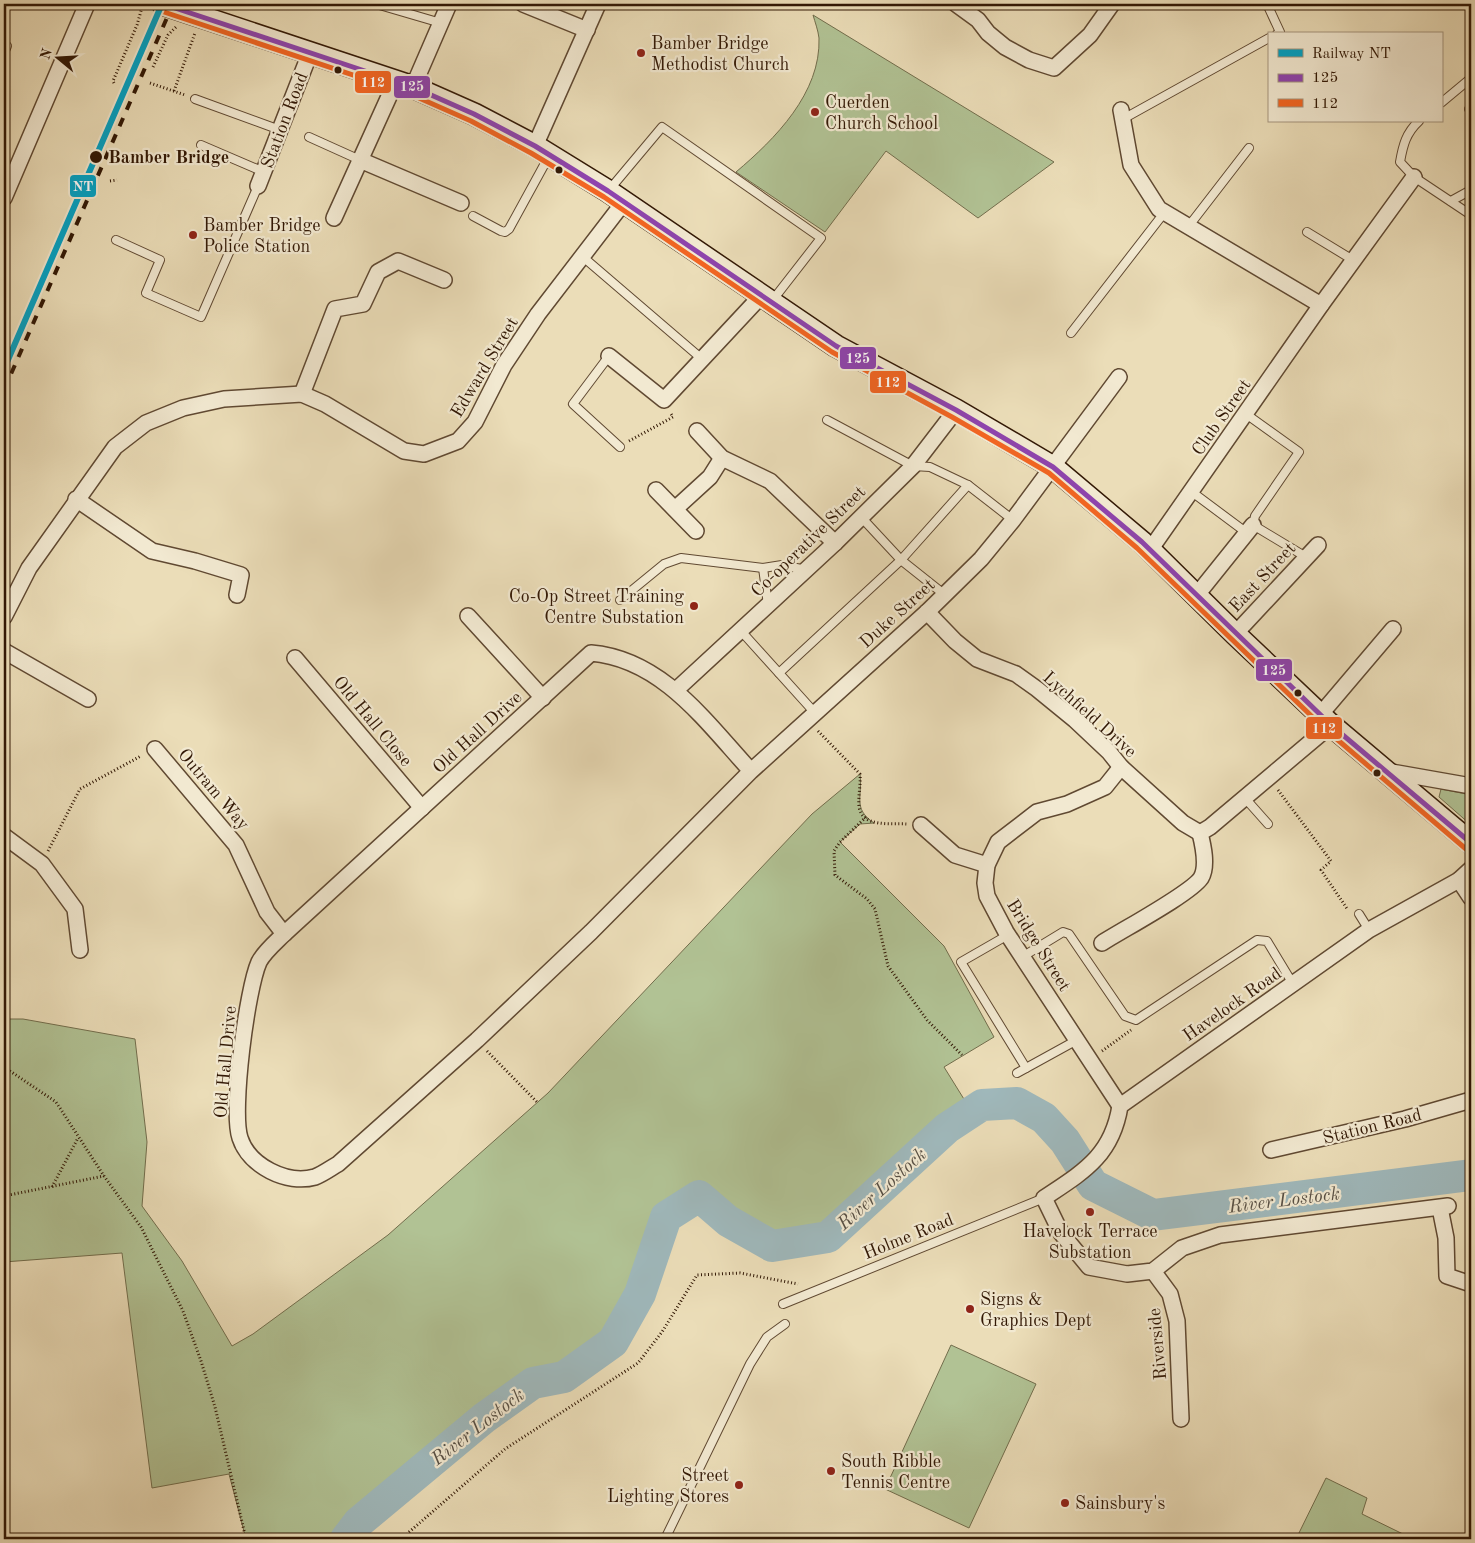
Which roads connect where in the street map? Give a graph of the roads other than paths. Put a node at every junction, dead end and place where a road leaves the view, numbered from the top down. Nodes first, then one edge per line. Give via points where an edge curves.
1 (87, 4) edge
2 (376, 4) edge
3 (449, 4) edge
4 (523, 4) edge
5 (598, 4) edge
6 (956, 4) edge
7 (1112, 4) edge
8 (1267, 4) edge
9 (182, 10) edge
10 (441, 23) junction
11 (586, 30) junction
12 (1280, 32) edge
13 (1268, 39) edge
14 (4, 44) edge
15 (4, 53) edge
16 (310, 53) junction
17 (1471, 78) edge
18 (405, 84) junction
19 (195, 99) dead end
20 (1442, 102) edge
21 (1122, 114) joint
22 (1418, 122) edge
23 (280, 130) junction
24 (309, 137) dead end
25 (201, 146) dead end
26 (1249, 148) dead end
27 (542, 150) junction
28 (360, 160) junction
29 (264, 172) junction
30 (1414, 176) junction
31 (258, 186) joint
32 (1471, 190) edge
33 (616, 196) junction
34 (4, 198) edge
35 (1451, 201) junction
36 (461, 203) dead end
37 (1164, 213) junction
38 (1471, 215) edge
39 (474, 216) dead end
40 (334, 218) dead end
41 (1188, 227) junction
42 (1307, 232) dead end
43 (116, 240) dead end
44 (583, 257) junction
45 (1353, 260) junction
46 (444, 280) dead end
47 (766, 299) junction
48 (1321, 305) junction
49 (1071, 333) dead end
50 (609, 356) joint
51 (702, 359) junction
52 (1119, 377) dead end
53 (302, 394) junction
54 (956, 410) junction
55 (1246, 414) junction
56 (827, 420) dead end
57 (697, 432) dead end
58 (620, 447) road end
59 (722, 458) junction
60 (912, 466) junction
61 (1053, 467) junction
62 (968, 485) junction
63 (656, 490) dead end
64 (1192, 492) junction
65 (76, 499) junction
66 (675, 508) junction
67 (861, 517) junction
68 (1013, 520) junction
69 (1250, 529) junction
70 (696, 531) dead end
71 (835, 543) junction
72 (1318, 545) dead end
73 (1150, 550) junction
74 (1306, 558) junction
75 (901, 560) junction
76 (762, 568) junction
77 (806, 570) junction
78 (237, 595) dead end
79 (945, 595) junction
80 (1196, 596) junction
81 (620, 600) dead end
82 (768, 605) junction
83 (926, 612) junction
84 (468, 616) dead end
85 (4, 617) edge
86 (1393, 630) dead end
87 (740, 631) junction
88 (1235, 634) junction
89 (4, 652) edge
90 (295, 658) dead end
91 (779, 673) junction
92 (676, 690) junction
93 (543, 698) junction
94 (88, 699) dead end
95 (811, 716) junction
96 (1326, 720) junction
97 (155, 749) road end
98 (1121, 768) junction
99 (751, 771) junction
100 (1384, 771) junction
101 (1471, 786) edge
102 (1244, 797) junction
103 (422, 808) junction
104 (1268, 824) dead end
105 (921, 825) road end
106 (1200, 833) junction
107 (4, 836) edge
108 (1471, 843) edge
109 (987, 866) junction
110 (1471, 869) edge
111 (1460, 880) junction
112 (1471, 898) edge
113 (1359, 914) dead end
114 (1366, 932) junction
115 (284, 934) junction
116 (1008, 935) junction
117 (1102, 943) dead end
118 (80, 950) dead end
119 (1022, 957) junction
120 (1293, 984) junction
121 (1077, 1040) junction
122 (1026, 1068) junction
123 (1017, 1073) dead end
124 (1471, 1100) edge
125 (1120, 1106) junction
126 (1271, 1150) dead end
127 (1044, 1198) junction
128 (1153, 1271) junction
129 (1471, 1284) edge
130 (783, 1304) dead end
131 (785, 1324) dead end
132 (1181, 1420) dead end
133 (665, 1539) edge

1 - 34 street
2 - 10 lane
3 - 10 street
4 - 11 street
5 - 11 street
6 - 7 street via 1005,47 1054,68 1090,35
8 - 12 lane
9 - 16 main road, Station Road
10 - 18 street
11 - 27 street
13 - 21 lane
14 - 15 lane via 7,46
16 - 18 main road, Station Road
16 - 23 street, Station Road
17 - 20 lane
18 - 27 main road, Station Road via 474,114
18 - 28 street
19 - 23 lane
21 - 37 street via 1131,165 1158,209
22 - 30 lane via 1410,129 1403,144 1400,162
23 - 29 street, Station Road
24 - 28 lane
25 - 29 lane
26 - 41 lane
27 - 33 main road, Station Road
27 - 39 lane via 509,229 501,231
28 - 36 street
28 - 40 street
29 - 31 street, Station Road
30 - 35 lane
30 - 45 street, Club Street
31 - 43 lane via 201,317 146,293 160,260
32 - 35 lane
33 - 44 street, Edward Street
33 - 47 main road, Station Road
33 - 47 lane via 662,127 821,238
35 - 38 lane
37 - 41 street
37 - 49 lane
41 - 48 street
42 - 45 lane
44 - 51 lane
44 - 53 street, Edward Street via 538,314 504,365 475,422 458,441 424,454 404,451
45 - 48 street, Club Street
46 - 53 street via 398,261 378,272 363,304 335,310
47 - 51 street
47 - 54 main road, Station Road via 836,346
48 - 55 street, Club Street
50 - 51 street via 664,400
50 - 58 lane via 573,404
52 - 61 street
53 - 65 street, Edward Street via 224,399 183,408 146,423 115,447
54 - 60 street, Co-operative Street
54 - 61 main road, Station Road
55 - 64 street, Club Street
55 - 69 lane via 1299,452 1255,516
56 - 60 lane
57 - 59 street
59 - 66 street via 710,477
59 - 71 street via 770,481
60 - 62 lane via 930,467
60 - 67 street, Co-operative Street
61 - 68 street, Duke Street
61 - 73 main road, Station Road
62 - 68 lane
62 - 75 lane
63 - 66 street
64 - 69 lane
64 - 73 street, Club Street
65 - 78 street via 152,551 241,575
65 - 85 street, Edward Street via 29,568
66 - 70 street
67 - 71 street, Co-operative Street
67 - 75 lane
68 - 79 street, Duke Street
69 - 74 lane
69 - 80 street
71 - 77 street, Co-operative Street
72 - 74 street, East Street
73 - 80 main road, Station Road
74 - 88 street, East Street
75 - 79 lane
75 - 91 lane
76 - 77 lane via 782,565
76 - 81 lane via 681,558 664,564
76 - 82 lane
77 - 82 street, Co-operative Street
79 - 83 street, Duke Street
80 - 88 main road, Station Road
82 - 87 street, Co-operative Street
83 - 95 street, Duke Street
83 - 98 street, Lychfield Drive via 977,659 1016,674 1037,688 1109,752
84 - 93 street
86 - 96 street
87 - 91 lane
87 - 92 street, Co-operative Street
88 - 96 main road, Station Road
89 - 94 street
90 - 103 street, Old Hall Close
91 - 95 lane
92 - 93 street, Old Hall Drive via 634,663 591,653
92 - 99 street, Old Hall Drive
93 - 103 street, Old Hall Drive
95 - 99 street, Duke Street
96 - 100 main road, Station Road
96 - 102 street via 1269,778
97 - 115 street, Outram Way via 236,845 266,912
98 - 106 street, Lychfield Drive via 1183,823
98 - 109 street via 1105,787 1067,804 1038,812 1025,821 998,842
99 - 115 street, Old Hall Drive via 591,932 477,1040 338,1164 314,1177 292,1178 274,1173 252,1159 240,1139 236,1117 252,979 260,960
100 - 101 street
100 - 108 main road, Station Road
102 - 104 lane
102 - 106 street
103 - 115 street, Old Hall Drive
105 - 109 street via 956,855
106 - 117 street via 1204,850 1202,877 1188,891
107 - 118 street via 42,864 75,909
109 - 116 street, Bridge Street via 987,896
110 - 111 street, Havelock Road
111 - 112 street
111 - 114 street, Havelock Road
113 - 114 lane
114 - 120 street, Havelock Road
116 - 119 street, Bridge Street
116 - 122 lane via 961,962
119 - 120 lane via 1063,932 1069,934 1125,1016 1132,1020 1257,940 1267,941
119 - 121 street, Bridge Street
120 - 125 street, Havelock Road
121 - 122 lane
121 - 125 street, Bridge Street
122 - 123 lane
124 - 126 street, Station Road
125 - 127 street via 1117,1124 1100,1156
127 - 128 street via 1061,1233 1088,1267 1127,1274
127 - 130 lane, Holme Road
128 - 129 street via 1182,1248 1220,1235 1444,1207 1447,1276
128 - 132 street, Riverside via 1170,1294 1177,1321
131 - 133 lane via 768,1337 750,1364

